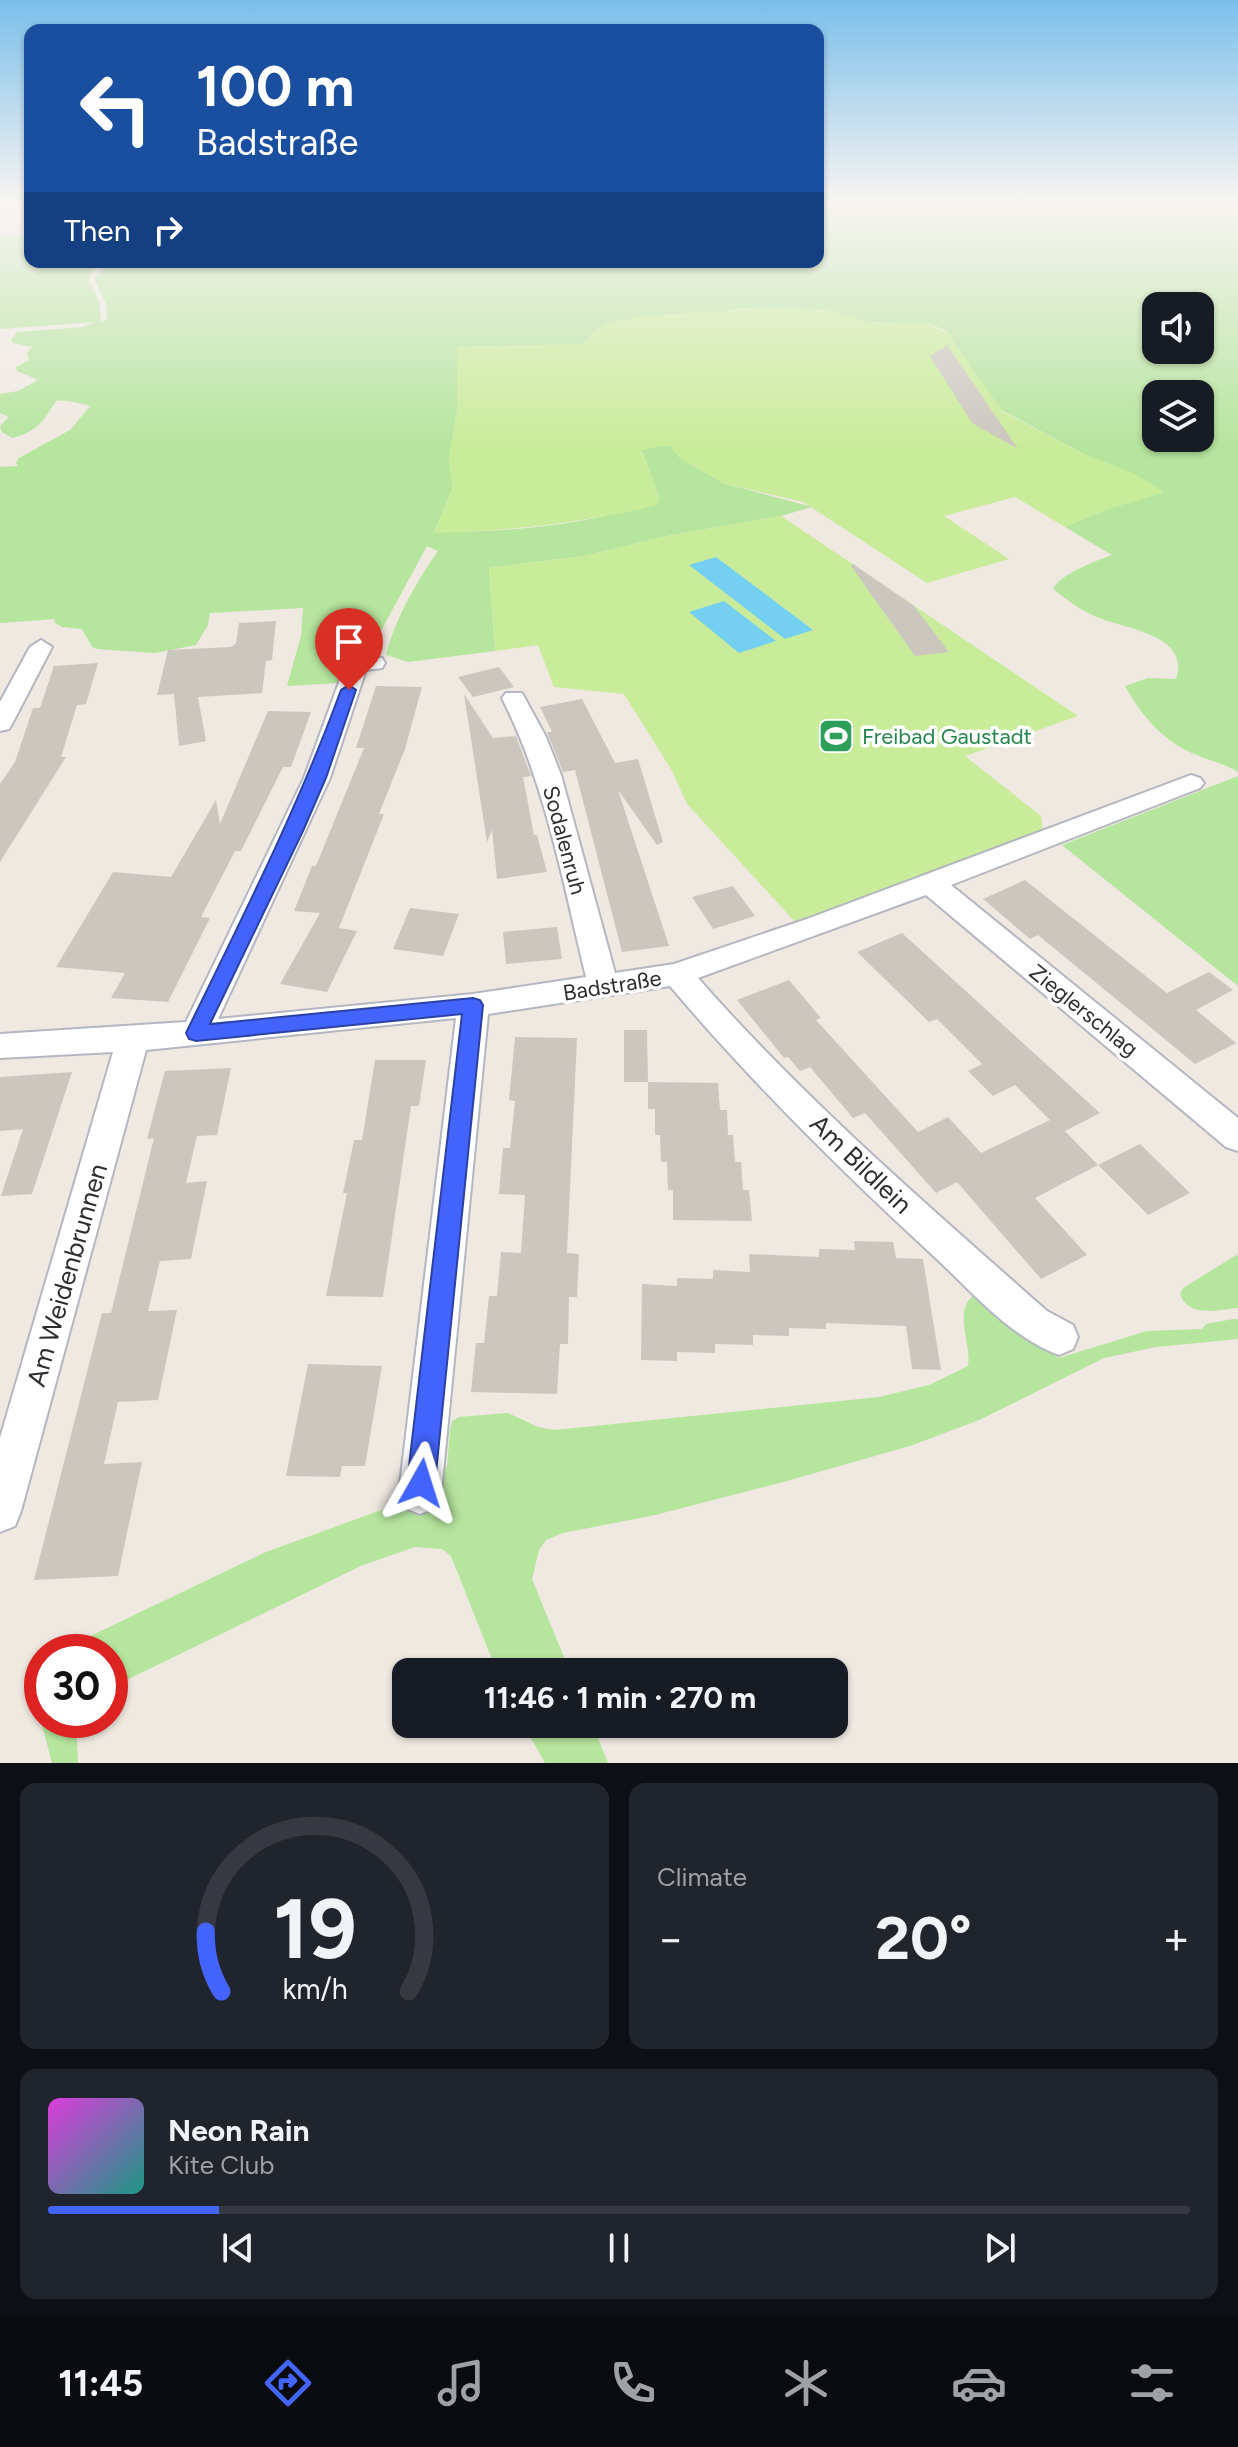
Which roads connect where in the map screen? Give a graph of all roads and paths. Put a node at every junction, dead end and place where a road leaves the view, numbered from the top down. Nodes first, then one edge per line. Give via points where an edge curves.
1 (41, 647) dead end
2 (374, 663) dead end
3 (514, 698) dead end
4 (0, 724) edge
5 (1191, 783) dead end
6 (930, 883) junction
7 (677, 974) junction
8 (604, 987) junction
9 (473, 1005) junction
10 (196, 1033) junction
11 (133, 1039) junction
12 (0, 1046) edge
13 (1238, 1137) edge
14 (1059, 1337) dead end
15 (420, 1493) dead end
16 (0, 1511) edge

1 - 4 street
2 - 10 street via 357,663 312,791
3 - 8 street, Sodalenruh via 548,775
5 - 6 street, Badstraße
6 - 7 street, Badstraße
6 - 13 street, Zieglerschlag
7 - 8 street, Badstraße
7 - 14 street, Am Bildlein via 724,1029 894,1197 1033,1323
8 - 9 street, Badstraße
9 - 10 street, Badstraße
9 - 15 street
10 - 11 street, Badstraße
11 - 12 street, Badstraße
11 - 16 street, Am Weidenbrunnen

